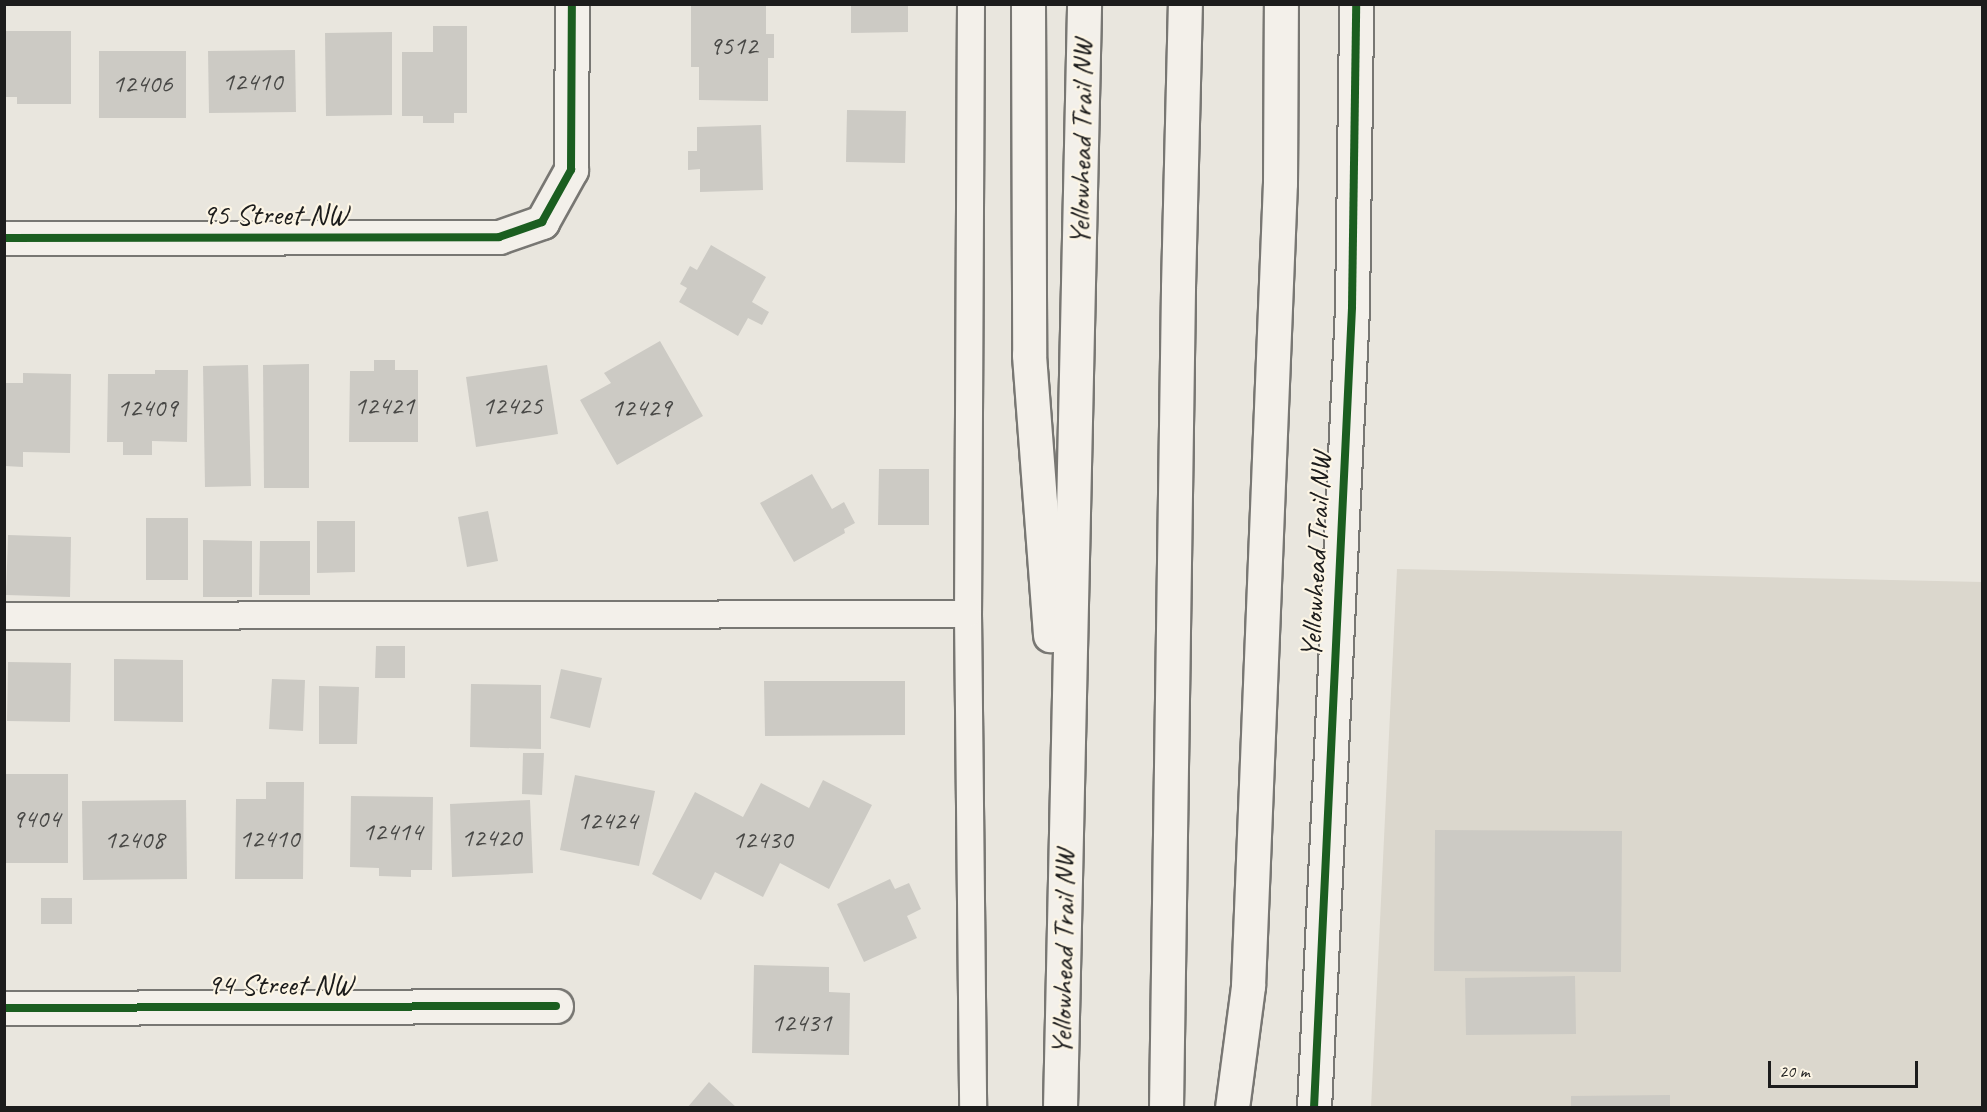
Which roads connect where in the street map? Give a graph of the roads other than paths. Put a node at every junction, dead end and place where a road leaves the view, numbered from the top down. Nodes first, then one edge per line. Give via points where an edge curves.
1 (572, 4) edge
2 (971, 4) edge
3 (1028, 4) edge
4 (1084, 4) edge
5 (1185, 4) edge
6 (1281, 4) edge
7 (1356, 4) edge
8 (4, 238) edge
9 (968, 614) junction
10 (4, 616) edge
11 (1065, 823) junction
12 (556, 1006) dead end
13 (4, 1008) edge
14 (973, 1107) edge
15 (1060, 1107) edge
16 (1167, 1107) edge
17 (1232, 1107) edge
18 (1314, 1107) edge

1 - 8 main road, 95 Street NW via 572,170 542,222 499,237
2 - 9 lane
3 - 11 main road via 1029,355
4 - 11 main road, Yellowhead Trail NW
5 - 16 main road
6 - 17 main road via 1280,183 1248,975
7 - 18 main road, Yellowhead Trail NW via 1352,307
9 - 10 lane
9 - 14 lane
11 - 15 main road, Yellowhead Trail NW
12 - 13 main road, 94 Street NW

